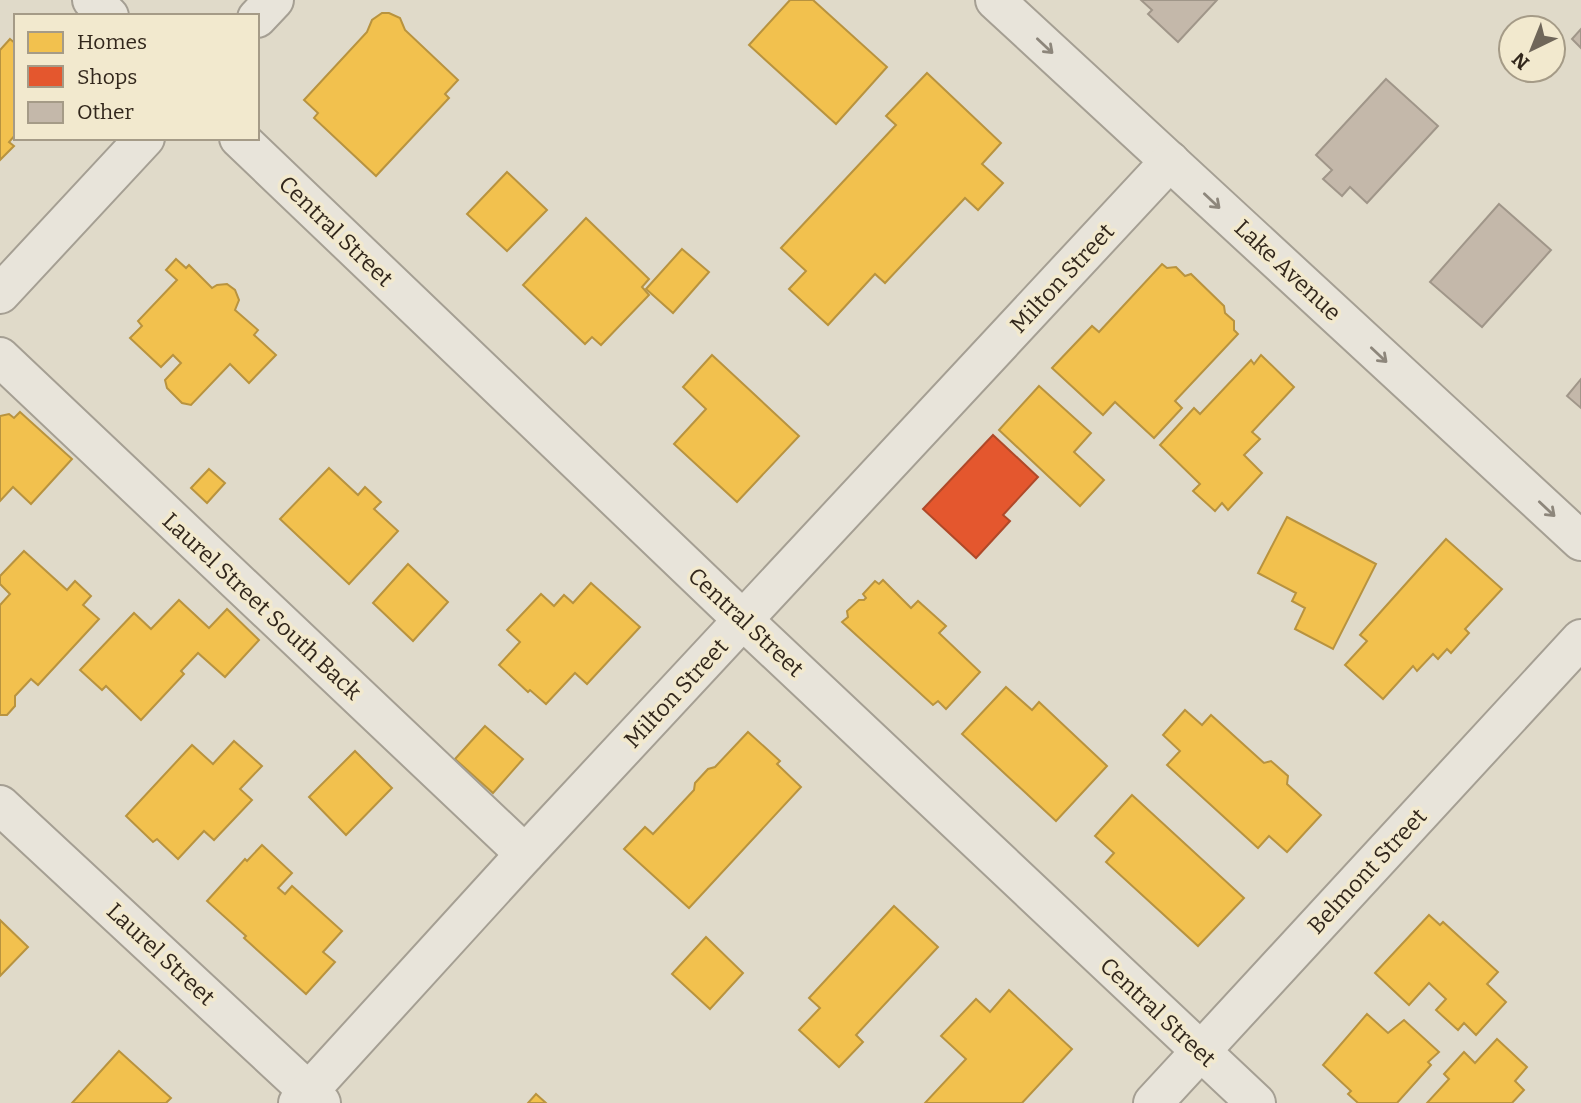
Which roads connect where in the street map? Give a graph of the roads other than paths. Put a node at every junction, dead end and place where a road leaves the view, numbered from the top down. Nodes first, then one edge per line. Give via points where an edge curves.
1 (92, 0) edge
2 (274, 0) edge
3 (995, 0) edge
4 (107, 14) edge
5 (259, 16) edge
6 (143, 140) edge
7 (241, 140) edge
8 (1170, 161) junction
9 (0, 294) edge
10 (0, 357) edge
11 (1581, 541) edge
12 (744, 621) junction
13 (1581, 639) edge
14 (0, 805) edge
15 (525, 854) junction
16 (1200, 1052) junction
17 (309, 1099) edge
18 (1153, 1103) edge
19 (1256, 1103) edge

1 - 4 street
2 - 5 street
3 -> 8 street, Lake Avenue
6 - 9 street
7 - 12 street, Central Street
8 -> 11 street, Lake Avenue
8 - 12 street, Milton Street
10 - 15 street, Laurel Street South Back
12 - 15 street, Milton Street
12 - 16 street, Central Street
13 - 16 street, Belmont Street
14 - 17 street, Laurel Street
15 - 17 street, Milton Street
16 - 18 street, Belmont Street
16 - 19 street, Central Street

